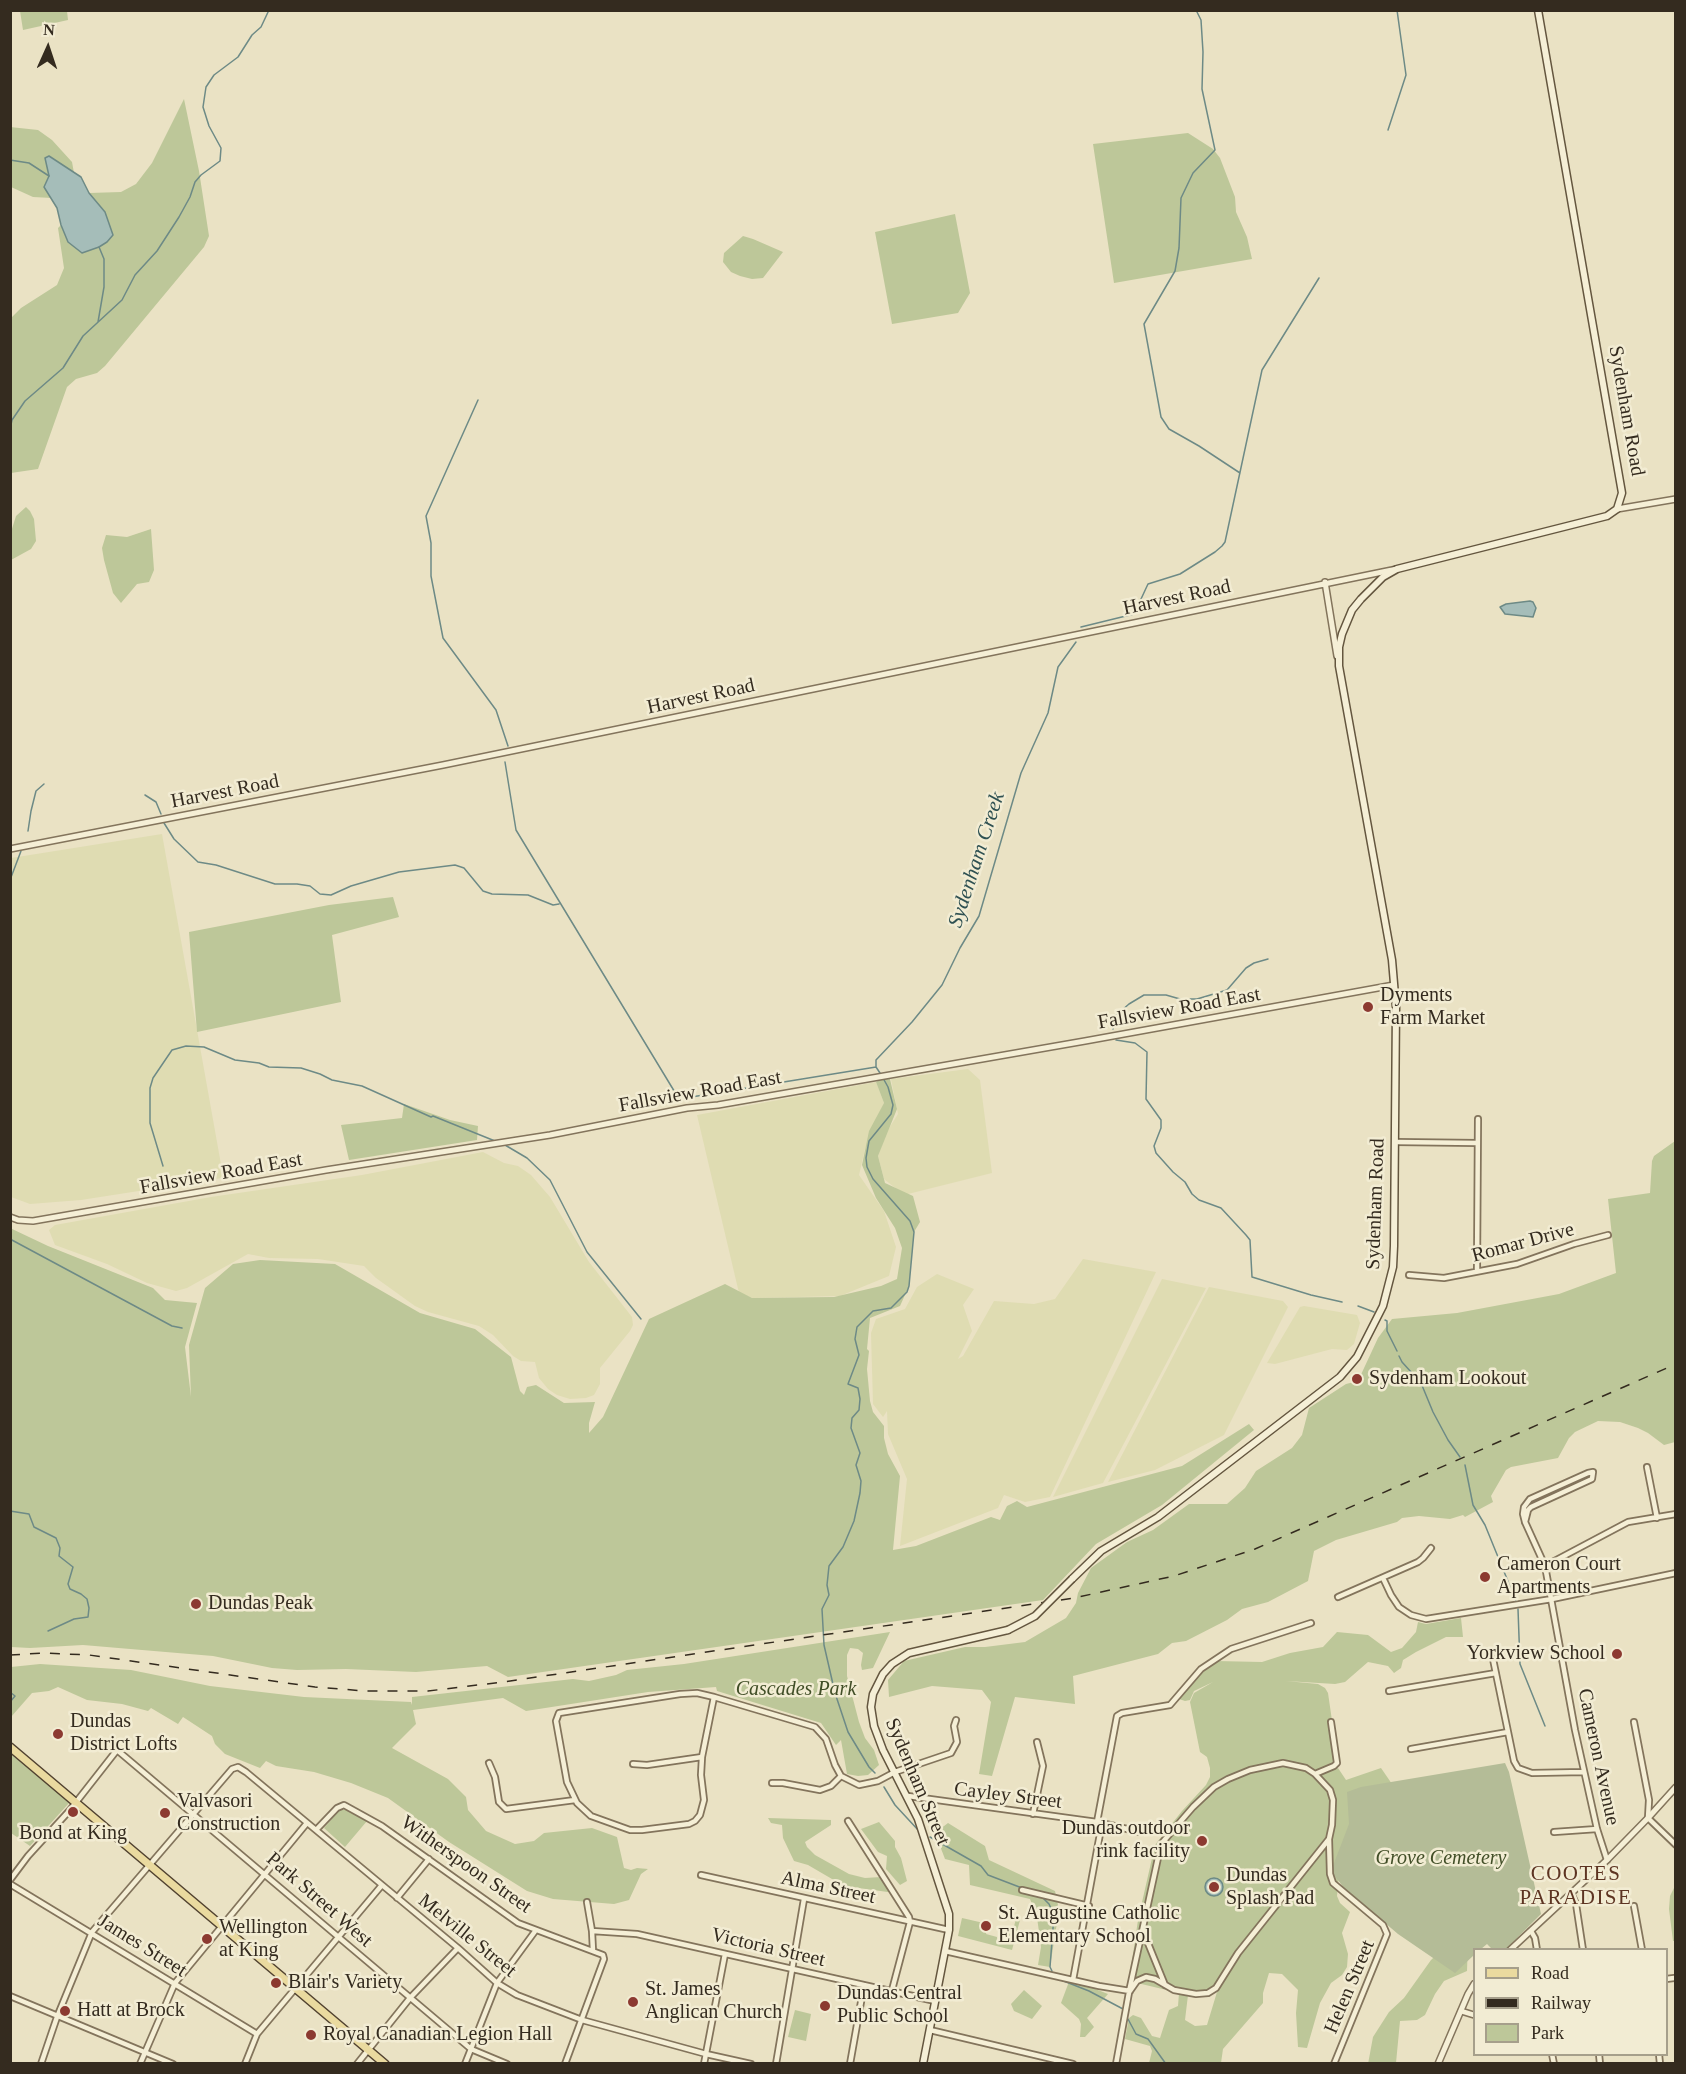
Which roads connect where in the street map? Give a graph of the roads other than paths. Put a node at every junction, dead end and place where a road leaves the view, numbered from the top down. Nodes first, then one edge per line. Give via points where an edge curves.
1 (1538, 10) edge
2 (1676, 499) edge
3 (1617, 509) junction
4 (1397, 569) junction
5 (1325, 582) junction
6 (1339, 666) junction
7 (10, 849) edge
8 (1394, 985) junction
9 (1478, 1119) dead end
10 (1396, 1142) junction
11 (1477, 1143) junction
12 (10, 1217) edge
13 (1608, 1235) dead end
14 (1477, 1271) junction
15 (1409, 1275) dead end
16 (1647, 1467) dead end
17 (1676, 1514) edge
18 (1657, 1518) junction
19 (1525, 1522) junction
20 (1431, 1548) dead end
21 (1545, 1566) junction
22 (1676, 1573) edge
23 (1383, 1578) junction
24 (1338, 1597) dead end
25 (1552, 1599) junction
26 (1311, 1623) dead end
27 (964, 1640) joint
28 (1493, 1659) dead end
29 (1496, 1673) junction
30 (1389, 1691) dead end
31 (714, 1697) junction
32 (956, 1720) dead end
33 (1331, 1722) dead end
34 (1634, 1722) dead end
35 (1508, 1732) junction
36 (1037, 1742) dead end
37 (10, 1747) edge
38 (1411, 1749) dead end
39 (702, 1757) junction
40 (489, 1762) dead end
41 (633, 1764) dead end
42 (895, 1772) junction
43 (1584, 1772) junction
44 (1315, 1774) junction
45 (842, 1776) junction
46 (772, 1783) dead end
47 (1676, 1787) edge
48 (908, 1796) junction
49 (575, 1800) junction
50 (76, 1803) junction
51 (192, 1814) junction
52 (1033, 1814) junction
53 (1648, 1818) junction
54 (848, 1821) dead end
55 (307, 1823) junction
56 (1100, 1823) junction
57 (1597, 1829) junction
58 (316, 1830) junction
59 (1140, 1832) dead end
60 (1554, 1832) dead end
61 (1329, 1839) junction
62 (1676, 1845) edge
63 (429, 1858) junction
64 (1607, 1860) junction
65 (148, 1864) junction
66 (266, 1874) junction
67 (701, 1875) dead end
68 (10, 1882) edge
69 (382, 1885) junction
70 (1022, 1890) dead end
71 (1570, 1893) junction
72 (397, 1898) junction
73 (804, 1899) junction
74 (587, 1902) dead end
75 (1089, 1906) junction
76 (1634, 1906) dead end
77 (910, 1922) junction
78 (222, 1926) junction
79 (537, 1930) junction
80 (592, 1930) junction
81 (949, 1930) junction
82 (1143, 1930) junction
83 (1531, 1930) junction
84 (92, 1932) junction
85 (338, 1937) junction
86 (458, 1948) junction
87 (1512, 1948) edge
88 (1537, 1948) edge
89 (1583, 1948) edge
90 (1642, 1948) edge
91 (593, 1951) junction
92 (945, 1951) junction
93 (725, 1954) junction
94 (794, 1970) junction
95 (1073, 1980) junction
96 (175, 1983) junction
97 (497, 1983) junction
98 (864, 1985) junction
99 (1165, 1985) junction
100 (1473, 1986) edge
101 (295, 1988) junction
102 (892, 1990) junction
103 (1130, 1991) junction
104 (10, 1996) edge
105 (411, 1998) junction
106 (935, 2001) junction
107 (1461, 2011) junction
108 (1473, 2015) edge
109 (57, 2017) junction
110 (582, 2020) junction
111 (930, 2030) junction
112 (257, 2034) junction
113 (368, 2049) junction
114 (471, 2049) junction
115 (145, 2052) junction
116 (706, 2054) junction
117 (41, 2064) edge
118 (140, 2064) edge
119 (173, 2064) edge
120 (245, 2064) edge
121 (357, 2064) edge
122 (385, 2064) edge
123 (465, 2064) edge
124 (507, 2064) edge
125 (565, 2064) edge
126 (704, 2064) edge
127 (751, 2064) edge
128 (776, 2064) edge
129 (850, 2064) edge
130 (923, 2064) edge
131 (1073, 2064) edge
132 (1116, 2064) edge
133 (1334, 2064) edge
134 (1438, 2064) edge

1 - 3 main road, Sydenham Road via 1621,481
2 - 3 street
3 - 4 main road, Sydenham Road via 1594,520
4 - 5 street, Harvest Road
4 - 6 main road, Sydenham Road via 1370,588 1352,610 1342,633
5 - 6 street, Sydenham Road
5 - 7 street, Harvest Road via 443,765
6 - 8 main road, Sydenham Road
8 - 10 main road, Sydenham Road
8 - 12 street, Fallsview Road East via 550,1135 33,1221
9 - 11 street
10 - 11 street
10 - 27 main road, Sydenham Road, bridge via 1393,1267 1378,1320 1354,1362 1176,1504 1101,1551 1035,1616 1008,1630
11 - 14 street
13 - 14 street, Romar Drive via 1517,1264
14 - 15 street, Romar Drive via 1444,1278
16 - 18 street
17 - 18 street
18 - 21 street via 1628,1522
19 - 19 street via 1531,1507 1592,1479 1593,1472 1530,1499 1524,1507
19 - 21 street, Cameron Avenue
20 - 23 street via 1423,1558
21 - 25 street, Cameron Avenue
22 - 25 street
23 - 24 street
23 - 25 street via 1400,1607 1426,1619
25 - 43 street, Cameron Avenue
26 - 56 street via 1231,1649 1201,1669 1170,1705 1117,1716
27 - 42 main road, Sydenham Street via 909,1653 892,1664 877,1683 872,1720
28 - 29 street
29 - 30 street
29 - 35 street
31 - 39 street
31 - 45 street via 815,1727 826,1739
31 - 49 street via 680,1694 557,1715 567,1782
32 - 42 street via 957,1742 951,1753
33 - 44 street via 1337,1763
34 - 53 street via 1649,1800
35 - 38 street
35 - 43 street via 1514,1761 1526,1772
36 - 52 street via 1043,1766
37 - 50 main road
39 - 41 street
39 - 49 street via 704,1800 700,1815 689,1824 630,1830 591,1816
40 - 49 street via 499,1802 506,1809
42 - 45 street via 864,1785
42 - 48 main road, Sydenham Street
43 - 57 street, Cameron Avenue
44 - 61 street, Helen Street via 1330,1790 1333,1800
44 - 82 street via 1283,1763 1250,1770 1214,1787 1166,1838 1158,1853
45 - 46 street via 819,1790
47 - 53 street
48 - 52 street, Cayley Street
48 - 81 main road, Sydenham Street via 926,1840
50 - 51 street, Park Street West via 117,1750
50 - 65 main road
50 - 68 street
51 - 55 street, Melville Street via 238,1767
51 - 65 street
51 - 66 street, Park Street West
52 - 56 street, Cayley Street
53 - 62 street
53 - 64 street
54 - 77 street
55 - 58 street, Melville Street
55 - 66 street
56 - 59 street, Cayley Street
56 - 75 street
57 - 60 street
57 - 64 street, Cameron Avenue
58 - 63 street, Witherspoon Street via 344,1805
58 - 69 street, Melville Street
61 - 99 street via 1238,1953 1216,1988 1196,1994
61 - 133 street, Helen Street via 1334,1885 1383,1925 1388,1934
63 - 72 street
63 - 79 street, Witherspoon Street via 518,1923
64 - 71 street
65 - 78 main road
65 - 84 street
66 - 78 street
66 - 85 street, Park Street West
67 - 73 street, Alma Street
68 - 84 street, James Street
69 - 72 street, Melville Street
69 - 85 street
70 - 75 street
71 - 83 street
71 - 89 street via 1576,1904
72 - 86 street, Melville Street
73 - 77 street, Alma Street
73 - 94 street
74 - 80 street
75 - 95 street
76 - 90 street
77 - 81 street, Alma Street
77 - 102 street
78 - 96 street
78 - 101 main road
79 - 91 street, Witherspoon Street
79 - 97 street
80 - 91 street
80 - 93 street, Victoria Street via 637,1934
81 - 92 main road, Sydenham Street
82 - 99 street
82 - 103 street
83 - 87 street
83 - 88 street
84 - 96 street, James Street
84 - 109 street
85 - 101 street
85 - 105 street, Park Street West
86 - 97 street, Melville Street
86 - 105 street
91 - 110 street, Witherspoon Street via 604,1959
92 - 95 street
92 - 106 main road, Sydenham Street
93 - 94 street, Victoria Street
93 - 116 street
94 - 98 street, Victoria Street
94 - 128 street
95 - 103 street
96 - 112 street, James Street
96 - 115 street
97 - 110 street, Melville Street
97 - 114 street
98 - 102 street, Victoria Street
98 - 129 street
99 - 103 street via 1146,1977
100 - 107 street
101 - 112 street
101 - 113 main road
102 - 106 street, Victoria Street
103 - 132 street
104 - 109 street
105 - 113 street
105 - 114 street, Park Street West
106 - 111 main road, Sydenham Street
107 - 108 street
107 - 134 street
109 - 115 street
109 - 117 street
110 - 116 street, Melville Street
110 - 125 street
111 - 130 main road, Sydenham Street
111 - 131 street
112 - 120 street
113 - 121 street
113 - 122 main road
114 - 123 street
114 - 124 street, Park Street West
115 - 118 street
115 - 119 street
116 - 126 street
116 - 127 street, Melville Street

